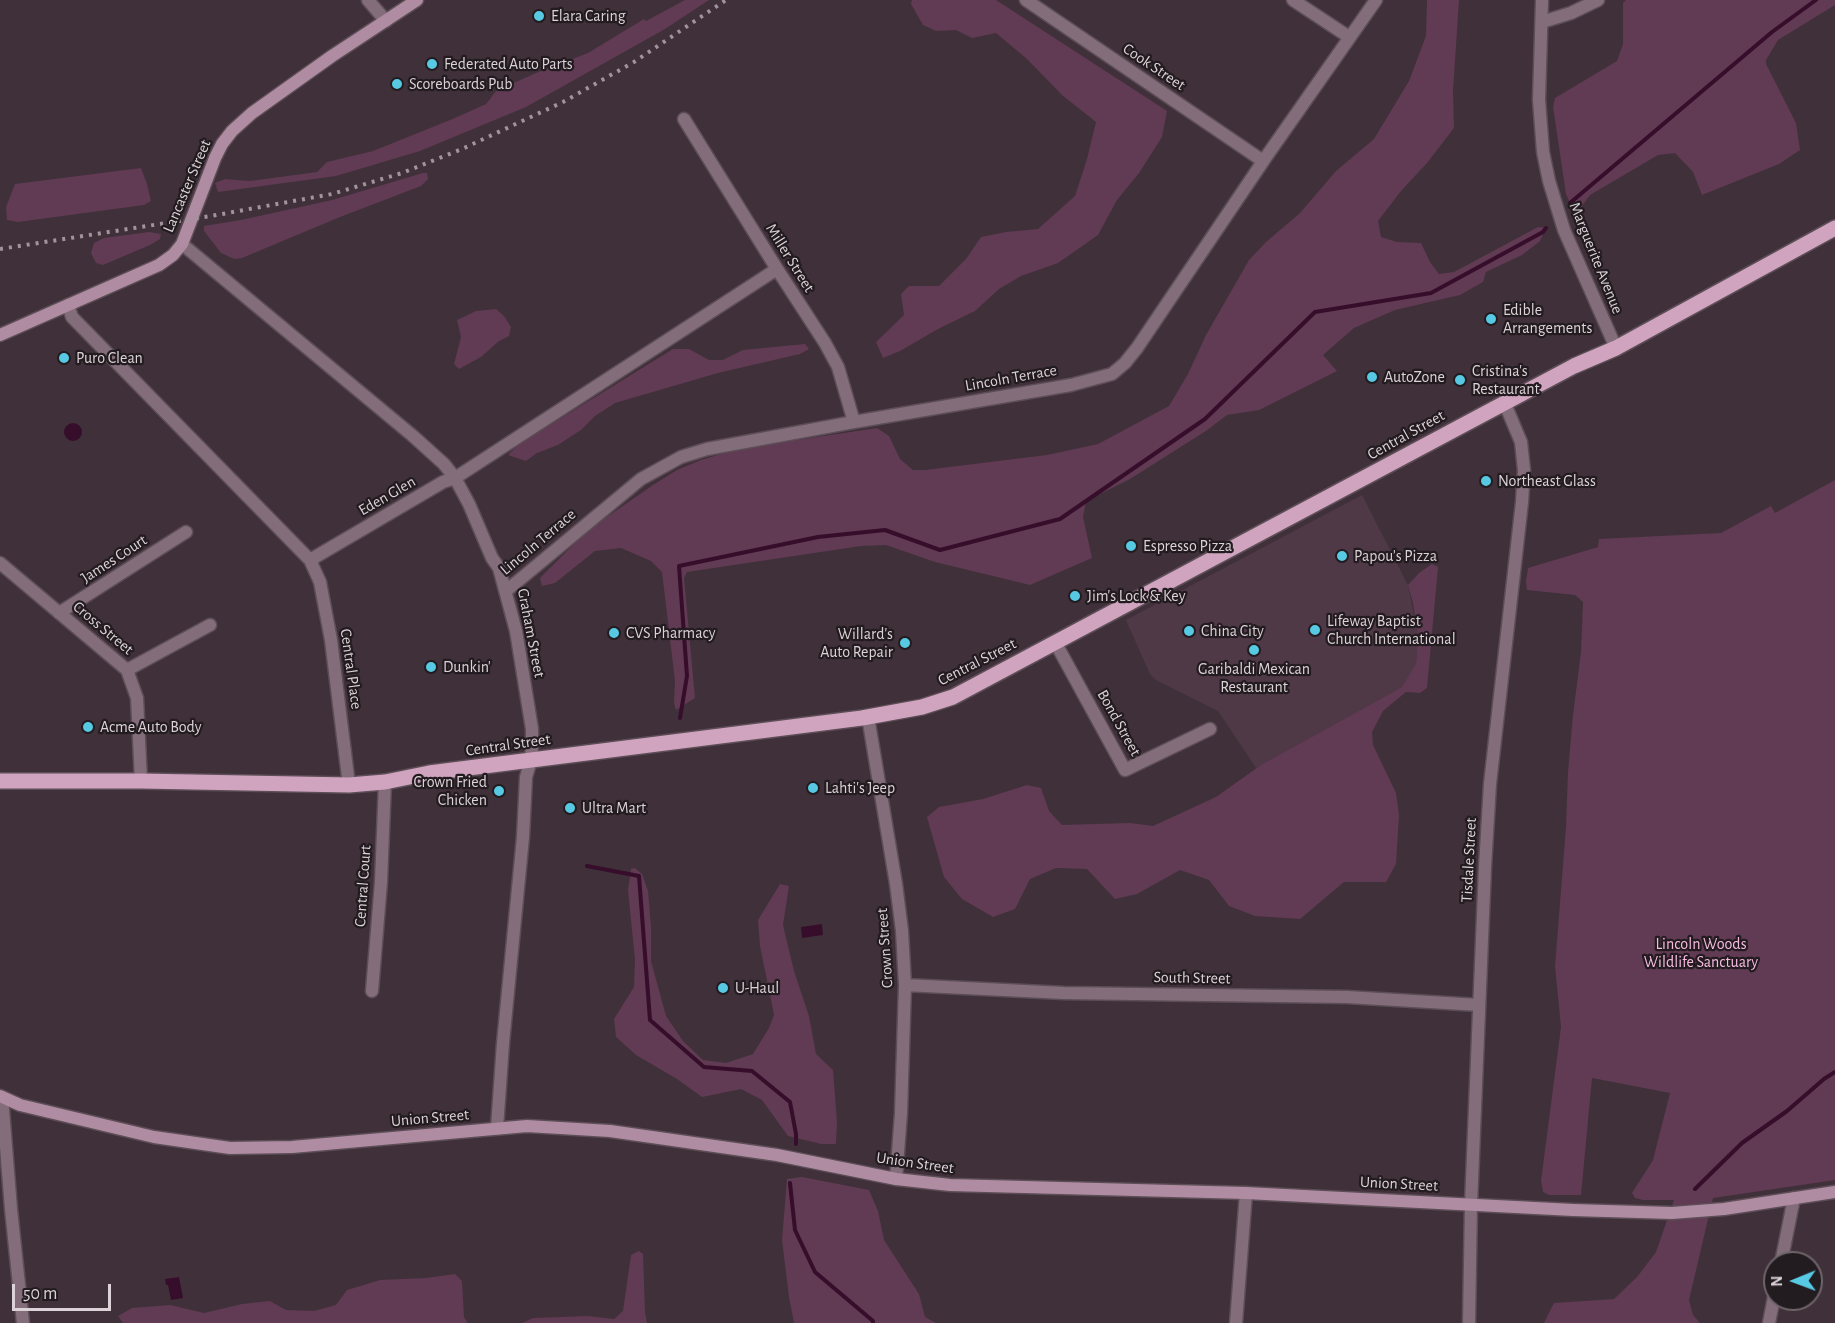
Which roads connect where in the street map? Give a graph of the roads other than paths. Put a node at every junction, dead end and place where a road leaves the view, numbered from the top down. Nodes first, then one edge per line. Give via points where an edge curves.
1 (368, 0) edge
2 (417, 0) edge
3 (1026, 0) edge
4 (1293, 0) edge
5 (1376, 0) edge
6 (1542, 0) edge
7 (1598, 0) edge
8 (386, 21) junction
9 (1542, 22) junction
10 (1349, 38) junction
11 (684, 119) dead end
12 (1263, 161) junction
13 (1835, 228) edge
14 (182, 244) junction
15 (777, 269) junction
16 (68, 304) junction
17 (0, 335) edge
18 (1616, 348) junction
19 (1505, 404) junction
20 (854, 422) junction
21 (455, 478) junction
22 (186, 532) dead end
23 (310, 560) junction
24 (0, 563) edge
25 (506, 591) junction
26 (59, 613) junction
27 (210, 625) dead end
28 (1055, 642) junction
29 (127, 670) junction
30 (868, 717) junction
31 (1210, 729) dead end
32 (531, 760) junction
33 (0, 781) edge
34 (141, 781) junction
35 (385, 782) junction
36 (349, 785) junction
37 (906, 985) junction
38 (372, 991) dead end
39 (1479, 1005) junction
40 (1, 1097) edge
41 (497, 1128) junction
42 (896, 1179) junction
43 (1835, 1192) edge
44 (1246, 1193) junction
45 (1794, 1198) junction
46 (1472, 1204) junction
47 (1783, 1251) edge
48 (23, 1323) edge
49 (1236, 1323) edge
50 (1469, 1323) edge

1 - 8 street
2 - 8 main road, Lancaster Street
3 - 12 street, Cook Street
4 - 10 street
5 - 10 street, Lincoln Terrace
6 - 9 street, Marguerite Avenue
7 - 9 street
8 - 14 main road, Lancaster Street via 323,62 232,131 214,158
9 - 18 street, Marguerite Avenue via 1539,100 1549,181 1564,230
10 - 12 street, Lincoln Terrace
11 - 15 street, Miller Street
12 - 20 street, Lincoln Terrace via 1137,348 1112,374 1071,385
13 - 18 main road, Central Street
14 - 16 main road, Lancaster Street via 159,265
14 - 21 street, Graham Street via 413,436
15 - 20 street, Miller Street via 838,367
15 - 21 street, Eden Glen
16 - 17 main road, Lancaster Street
16 - 23 street via 72,317
18 - 19 main road, Central Street
19 - 28 main road, Central Street
19 - 39 street, Tisdale Street via 1521,442 1524,470 1490,784
20 - 25 street, Lincoln Terrace via 681,457 641,479
21 - 23 street, Eden Glen
21 - 25 street, Graham Street via 499,568
22 - 26 street, James Court
23 - 36 street, Central Place via 320,582 331,640
24 - 26 street, Cross Street
25 - 32 street, Graham Street via 532,729
26 - 29 street, Cross Street
27 - 29 street
28 - 30 main road, Central Street via 953,697
28 - 31 street, Bond Street via 1125,770
29 - 34 street, Cross Street via 137,698
30 - 32 main road, Central Street
30 - 37 street, Crown Street via 896,884
32 - 35 main road, Central Street
32 - 41 street, Graham Street via 526,777
33 - 34 main road, Central Street
34 - 36 main road, Central Street
35 - 36 main road, Central Street
35 - 38 street, Central Court
37 - 39 street, South Street via 1064,993 1347,997
37 - 42 street, Crown Street
39 - 46 street, Tisdale Street
40 - 41 main road, Union Street via 154,1137 230,1148 292,1147
40 - 48 street
41 - 42 main road, Union Street via 599,1129 777,1155
42 - 44 main road, Union Street via 978,1186
43 - 45 main road, Union Street
44 - 46 main road, Union Street
44 - 49 street
45 - 46 main road, Union Street via 1672,1213
45 - 47 street
46 - 50 street, Tisdale Street

